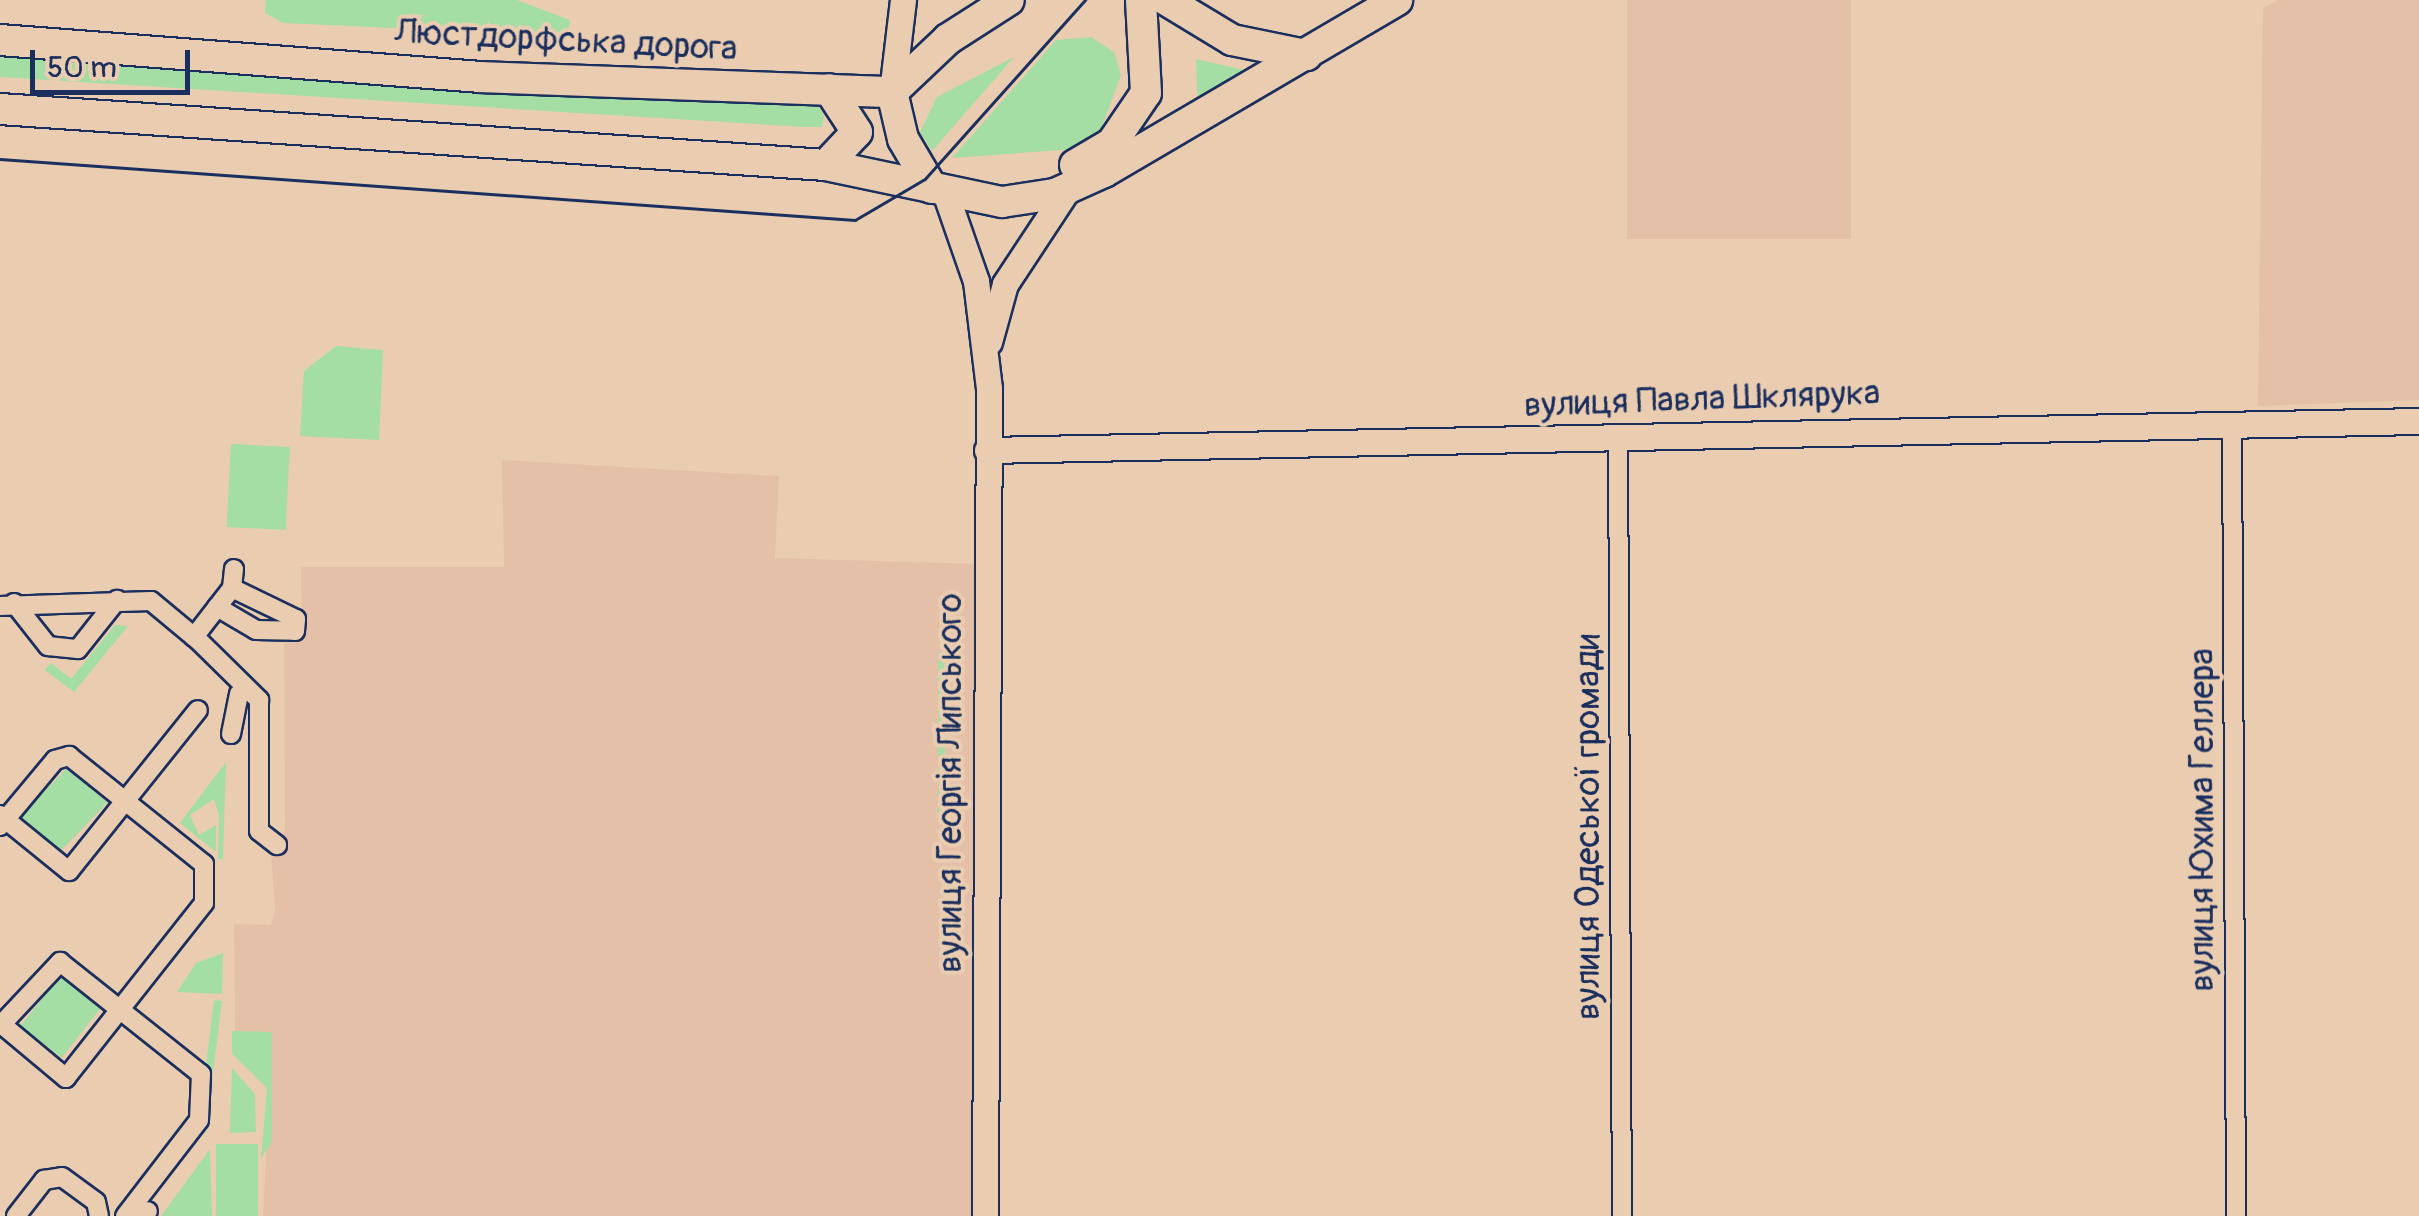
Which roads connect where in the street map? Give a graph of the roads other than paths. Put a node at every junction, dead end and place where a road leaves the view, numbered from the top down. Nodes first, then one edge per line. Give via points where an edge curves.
1 (903, 0) edge
2 (1009, 0) edge
3 (1141, 0) edge
4 (1166, 0) edge
5 (1398, 0) edge
6 (0, 40) edge
7 (1306, 56) junction
8 (829, 90) junction
9 (892, 92) junction
10 (0, 109) edge
11 (1088, 160) junction
12 (826, 165) junction
13 (933, 184) junction
14 (1067, 188) junction
15 (986, 352) junction
16 (2419, 421) edge
17 (2232, 424) junction
18 (1618, 437) junction
19 (987, 450) junction
20 (234, 569) dead end
21 (232, 588) junction
22 (117, 600) junction
23 (7, 604) edge
24 (218, 608) junction
25 (194, 637) junction
26 (243, 688) junction
27 (198, 710) dead end
28 (224, 715) dead end
29 (232, 734) dead end
30 (126, 800) junction
31 (2, 820) edge
32 (277, 844) dead end
33 (121, 1008) junction
34 (0, 1024) edge
35 (16, 1216) edge
36 (99, 1216) edge
37 (125, 1216) edge
38 (984, 1216) edge
39 (1622, 1216) edge
40 (2236, 1216) edge

1 - 9 street
2 - 9 main road via 948,39
3 - 11 main road via 1146,92
4 - 7 main road via 1232,40
5 - 7 main road
6 - 8 main road, Люстдорфська дорога via 480,77
7 - 14 main road
8 - 9 main road, Люстдорфська дорога
8 - 12 main road via 857,132
9 - 13 main road
10 - 12 main road
11 - 13 main road
11 - 14 street, вулиця Георгія Липського
12 - 13 main road
13 - 14 main road via 1002,202
13 - 15 street, вулиця Георгія Липського via 976,281
14 - 15 street, вулиця Георгія Липського via 1005,284
15 - 19 street, вулиця Георгія Липського
16 - 17 street, вулиця Павла Шклярука
17 - 18 street, вулиця Павла Шклярука
17 - 40 street, вулиця Юхима Геллера
18 - 19 street, вулиця Павла Шклярука
18 - 39 street, вулиця Одеської громади
19 - 38 street, вулиця Георгія Липського
20 - 21 street
21 - 24 street
21 - 24 street via 296,619 295,631 256,630
22 - 23 street
22 - 23 street via 78,649 48,646
22 - 25 street via 151,601
24 - 25 street
25 - 26 street
26 - 28 street
26 - 29 street
26 - 32 street via 259,700 259,832
27 - 30 street
30 - 31 street via 62,756
30 - 31 street via 69,871
30 - 33 street via 204,864 204,903
33 - 34 street via 60,962
33 - 34 street via 66,1078
33 - 37 street via 201,1074 199,1120
35 - 36 street via 44,1180 62,1177 96,1202

